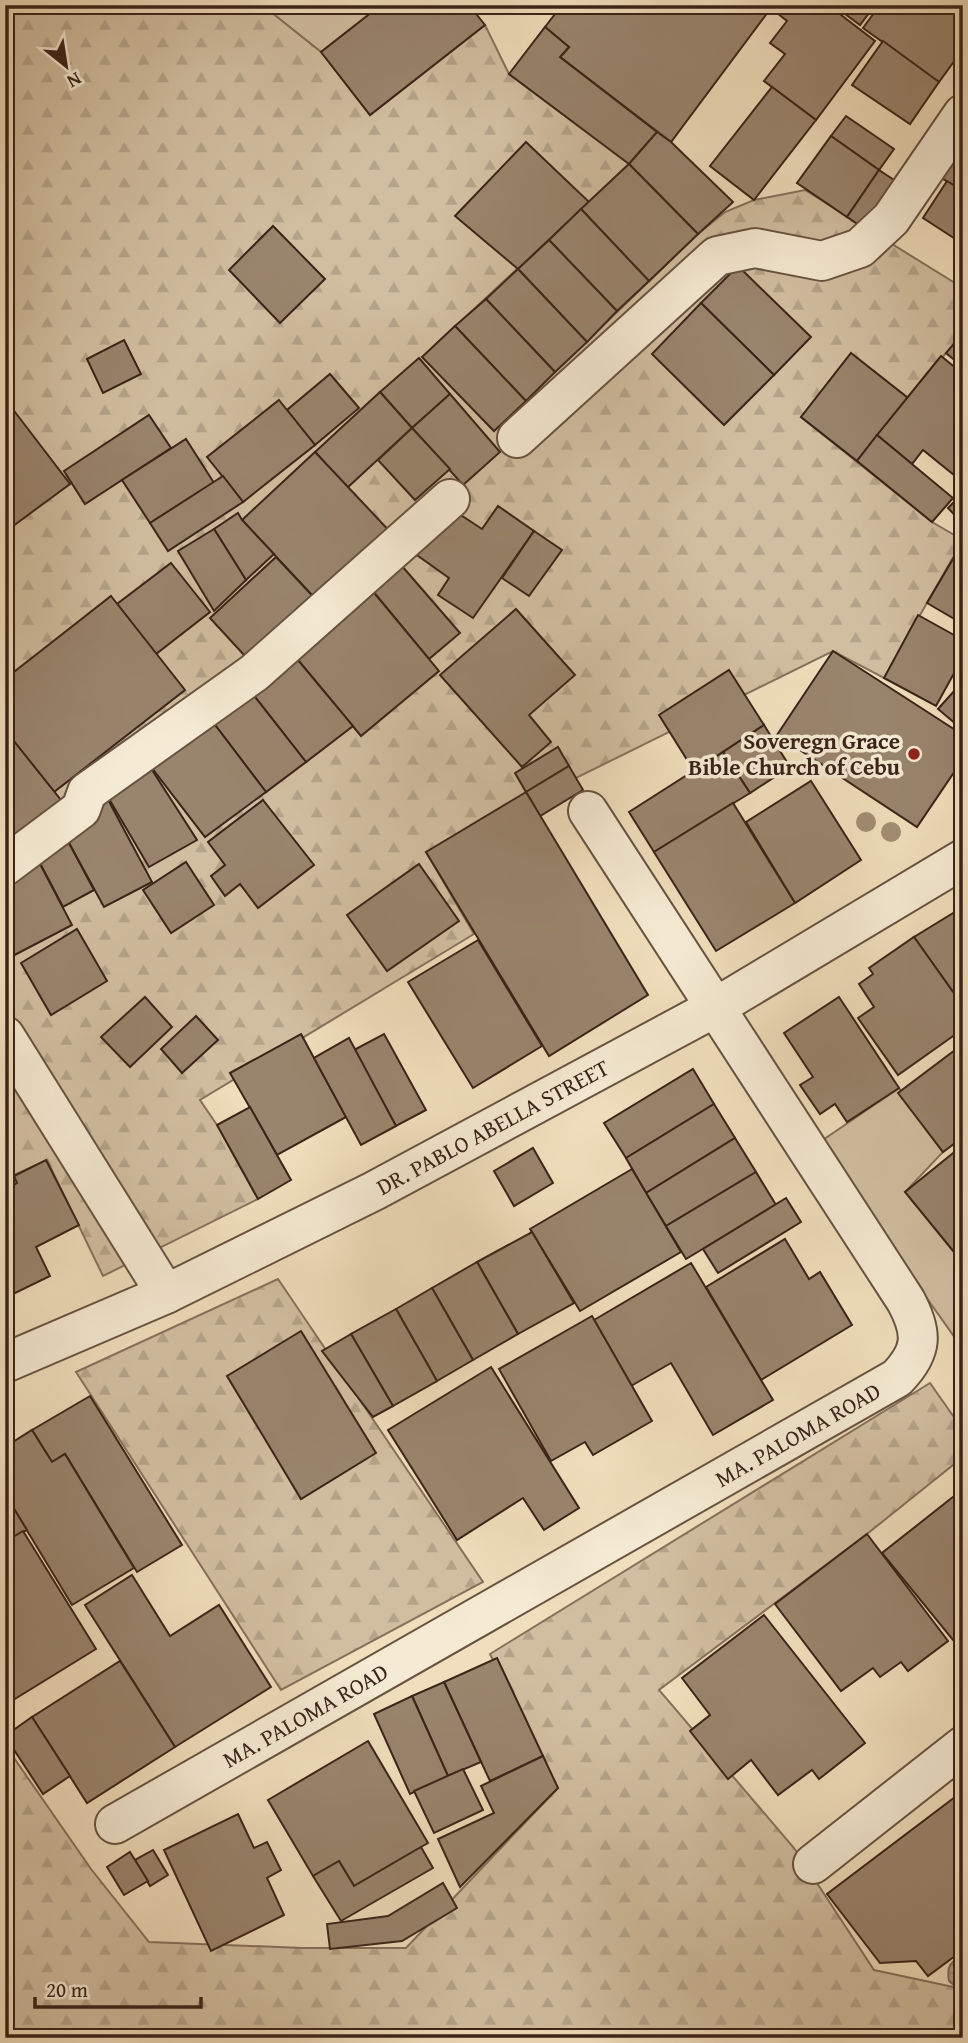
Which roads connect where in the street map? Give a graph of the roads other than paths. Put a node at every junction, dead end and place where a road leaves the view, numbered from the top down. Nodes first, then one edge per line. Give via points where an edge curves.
1 (963, 114) edge
2 (517, 438) dead end
3 (450, 499) dead end
4 (588, 811) dead end
5 (963, 859) edge
6 (5, 866) edge
7 (716, 1007) junction
8 (5, 1036) edge
9 (166, 1294) junction
10 (5, 1363) edge
11 (960, 1751) edge
12 (115, 1824) dead end
13 (813, 1864) dead end

1 - 2 street via 891,219 860,248 822,261 755,248 717,256
3 - 6 street via 254,673 87,792 81,808
4 - 7 street, MA. PALOMA ROAD
5 - 7 street, DR. PABLO ABELLA STREET
7 - 9 street, DR. PABLO ABELLA STREET via 374,1191
7 - 12 street, MA. PALOMA ROAD via 918,1322 911,1363 897,1378
8 - 9 street
9 - 10 street, DR. PABLO ABELLA STREET
11 - 13 street

